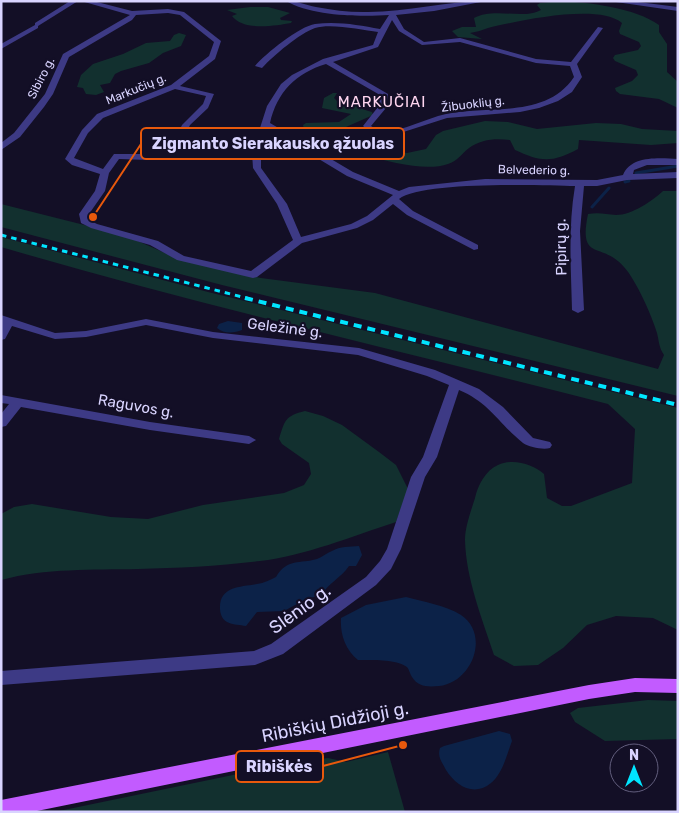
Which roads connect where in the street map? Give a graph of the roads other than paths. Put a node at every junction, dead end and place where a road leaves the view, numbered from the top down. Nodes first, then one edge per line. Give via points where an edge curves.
1 (75, 1) edge
2 (84, 1) edge
3 (289, 1) edge
4 (484, 1) edge
5 (612, 1) edge
6 (633, 3) edge
7 (678, 9) edge
8 (132, 13) junction
9 (393, 15) junction
10 (600, 28) dead end
11 (382, 31) junction
12 (1, 47) edge
13 (326, 61) junction
14 (574, 64) junction
15 (259, 66) dead end
16 (174, 87) junction
17 (266, 124) junction
18 (1, 147) edge
19 (678, 162) edge
20 (105, 173) junction
21 (678, 175) edge
22 (627, 176) junction
23 (580, 183) junction
24 (396, 197) junction
25 (298, 241) junction
26 (474, 246) dead end
27 (578, 310) dead end
28 (5, 320) edge
29 (1, 337) edge
30 (455, 384) junction
31 (1, 399) edge
32 (17, 403) junction
33 (1, 423) edge
34 (249, 440) dead end
35 (545, 445) dead end
36 (1, 678) edge
37 (678, 686) edge
38 (1, 809) edge

1 - 12 street
2 - 8 street, Markučių g.
3 - 9 street via 325,12
4 - 9 street
5 - 6 street
6 - 7 street
8 - 16 street, Markučių g. via 182,12 217,40 212,57
8 - 18 street, Sibiro g. via 130,19 66,56 41,106 17,135
9 - 11 street
9 - 14 street via 401,30 424,44 460,40 536,61
10 - 14 street
11 - 13 street via 376,46
11 - 15 street via 345,25 314,26 275,50
13 - 14 street, Žibuoklių g. via 384,94 381,110 367,126 371,131 382,134 446,116 544,104 563,95 575,84 578,77
13 - 17 street via 300,72 280,90
16 - 20 street, Markučių g. via 100,116 90,125 69,159
16 - 20 street via 203,92 211,97 208,104 188,122 176,149 162,156 117,156
17 - 24 street
17 - 25 street via 256,155 257,167 287,212
19 - 22 street via 642,164 630,169
20 - 25 street, Belvederio g. via 100,191 84,214 84,220 154,243 181,258 253,274
21 - 22 street, Belvederio g.
22 - 23 street, Belvederio g.
23 - 24 street, Belvederio g. via 485,182 409,190
23 - 27 street, Pipirų g. via 574,234
24 - 25 street, Belvederio g. via 370,218 354,226
24 - 26 street via 410,213
28 - 29 street
28 - 30 street, Geležinė g. via 55,336 86,334 146,322 213,335 336,348 409,366
30 - 35 street, Geležinė g. via 486,398 530,441
30 - 36 street, Slėnio g. via 430,457 418,477 386,565 371,580 278,649 255,658
31 - 32 street, Raguvos g.
32 - 33 street
32 - 34 street, Raguvos g.
37 - 38 main road, Ribiškių Didžioji g. via 635,685 589,692

